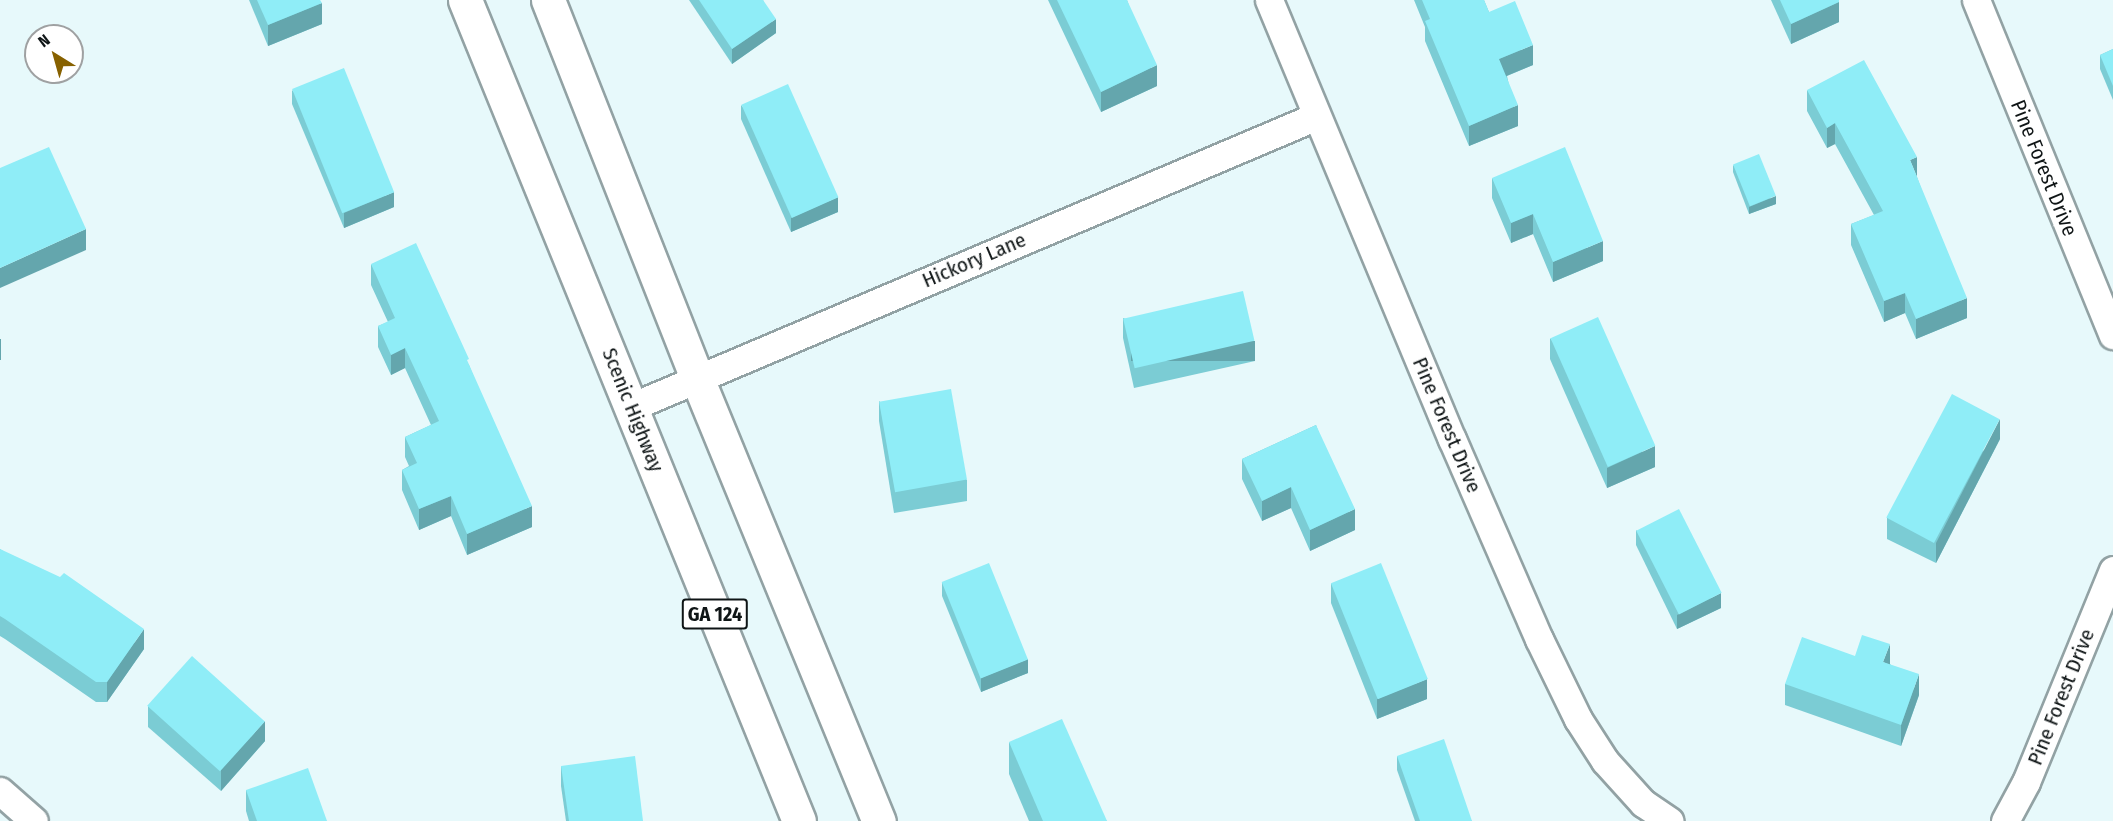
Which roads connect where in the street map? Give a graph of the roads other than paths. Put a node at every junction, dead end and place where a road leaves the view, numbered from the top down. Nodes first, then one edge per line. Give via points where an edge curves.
1 (465, 0) edge
2 (548, 0) edge
3 (1269, 0) edge
4 (1976, 0) edge
5 (1317, 116) junction
6 (2113, 335) edge
7 (697, 378) junction
8 (631, 407) junction
9 (2113, 570) edge
10 (0, 792) edge
11 (34, 821) edge
12 (799, 821) edge
13 (879, 821) edge
14 (1670, 821) edge
15 (2005, 821) edge

1 - 8 highway, Scenic Highway / GA 124
2 - 7 highway
3 - 5 street, Pine Forest Drive
4 - 6 street, Pine Forest Drive
5 - 7 street, Hickory Lane
5 - 14 street, Pine Forest Drive via 1452,439 1573,709 1605,761 1643,803
7 - 8 street, Hickory Lane
7 - 13 highway
8 - 12 highway, Scenic Highway / GA 124
9 - 15 street, Pine Forest Drive via 2026,782
10 - 11 street

